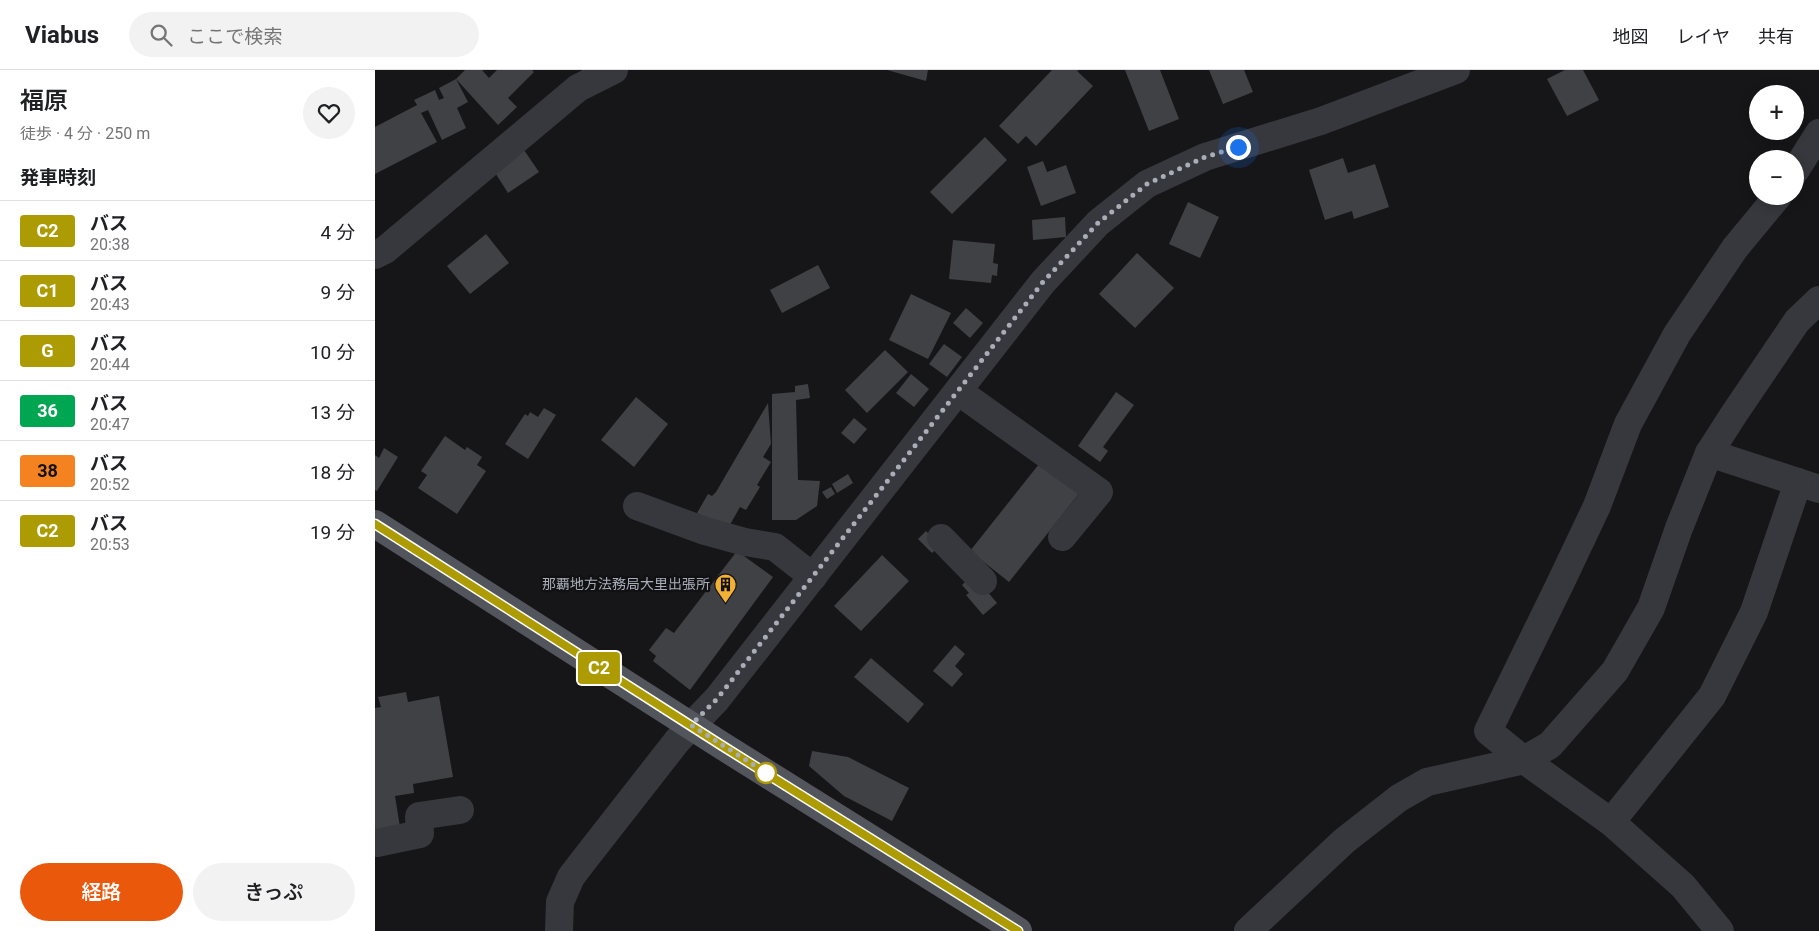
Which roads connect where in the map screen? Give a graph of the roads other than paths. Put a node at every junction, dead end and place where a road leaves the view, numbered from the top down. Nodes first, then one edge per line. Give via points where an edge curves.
1 (615, 70) edge
2 (1456, 70) edge
3 (1819, 133) edge
4 (1804, 157) edge
5 (1770, 205) edge
6 (375, 255) edge
7 (1819, 300) edge
8 (958, 391) junction
9 (1709, 453) junction
10 (1808, 486) edge
11 (637, 506) dead end
12 (375, 524) edge
13 (1062, 537) dead end
14 (941, 538) dead end
15 (813, 578) junction
16 (983, 581) dead end
17 (691, 725) junction
18 (1524, 760) junction
19 (460, 810) dead end
20 (1611, 822) junction
21 (377, 843) dead end
22 (559, 931) edge
23 (1018, 931) edge
24 (1247, 931) edge
25 (1720, 931) edge

1 - 6 street via 578,88
2 - 8 street via 1321,121 1205,157 1147,184 1098,223 1043,282
3 - 4 street
5 - 18 street via 1735,248 1672,342 1628,424 1593,514 1488,731
7 - 9 street via 1797,321
8 - 13 street via 1099,492
8 - 15 street
9 - 10 street
9 - 18 street via 1651,608 1615,671 1550,745
10 - 20 street via 1712,696
11 - 15 street via 705,531 775,547
12 - 17 main road
14 - 16 street
15 - 17 street via 717,699
17 - 22 street via 571,878 560,902
17 - 23 main road
18 - 20 street
18 - 24 street via 1427,782 1399,798 1344,840
19 - 21 street via 419,816 420,834
20 - 25 street via 1683,886

